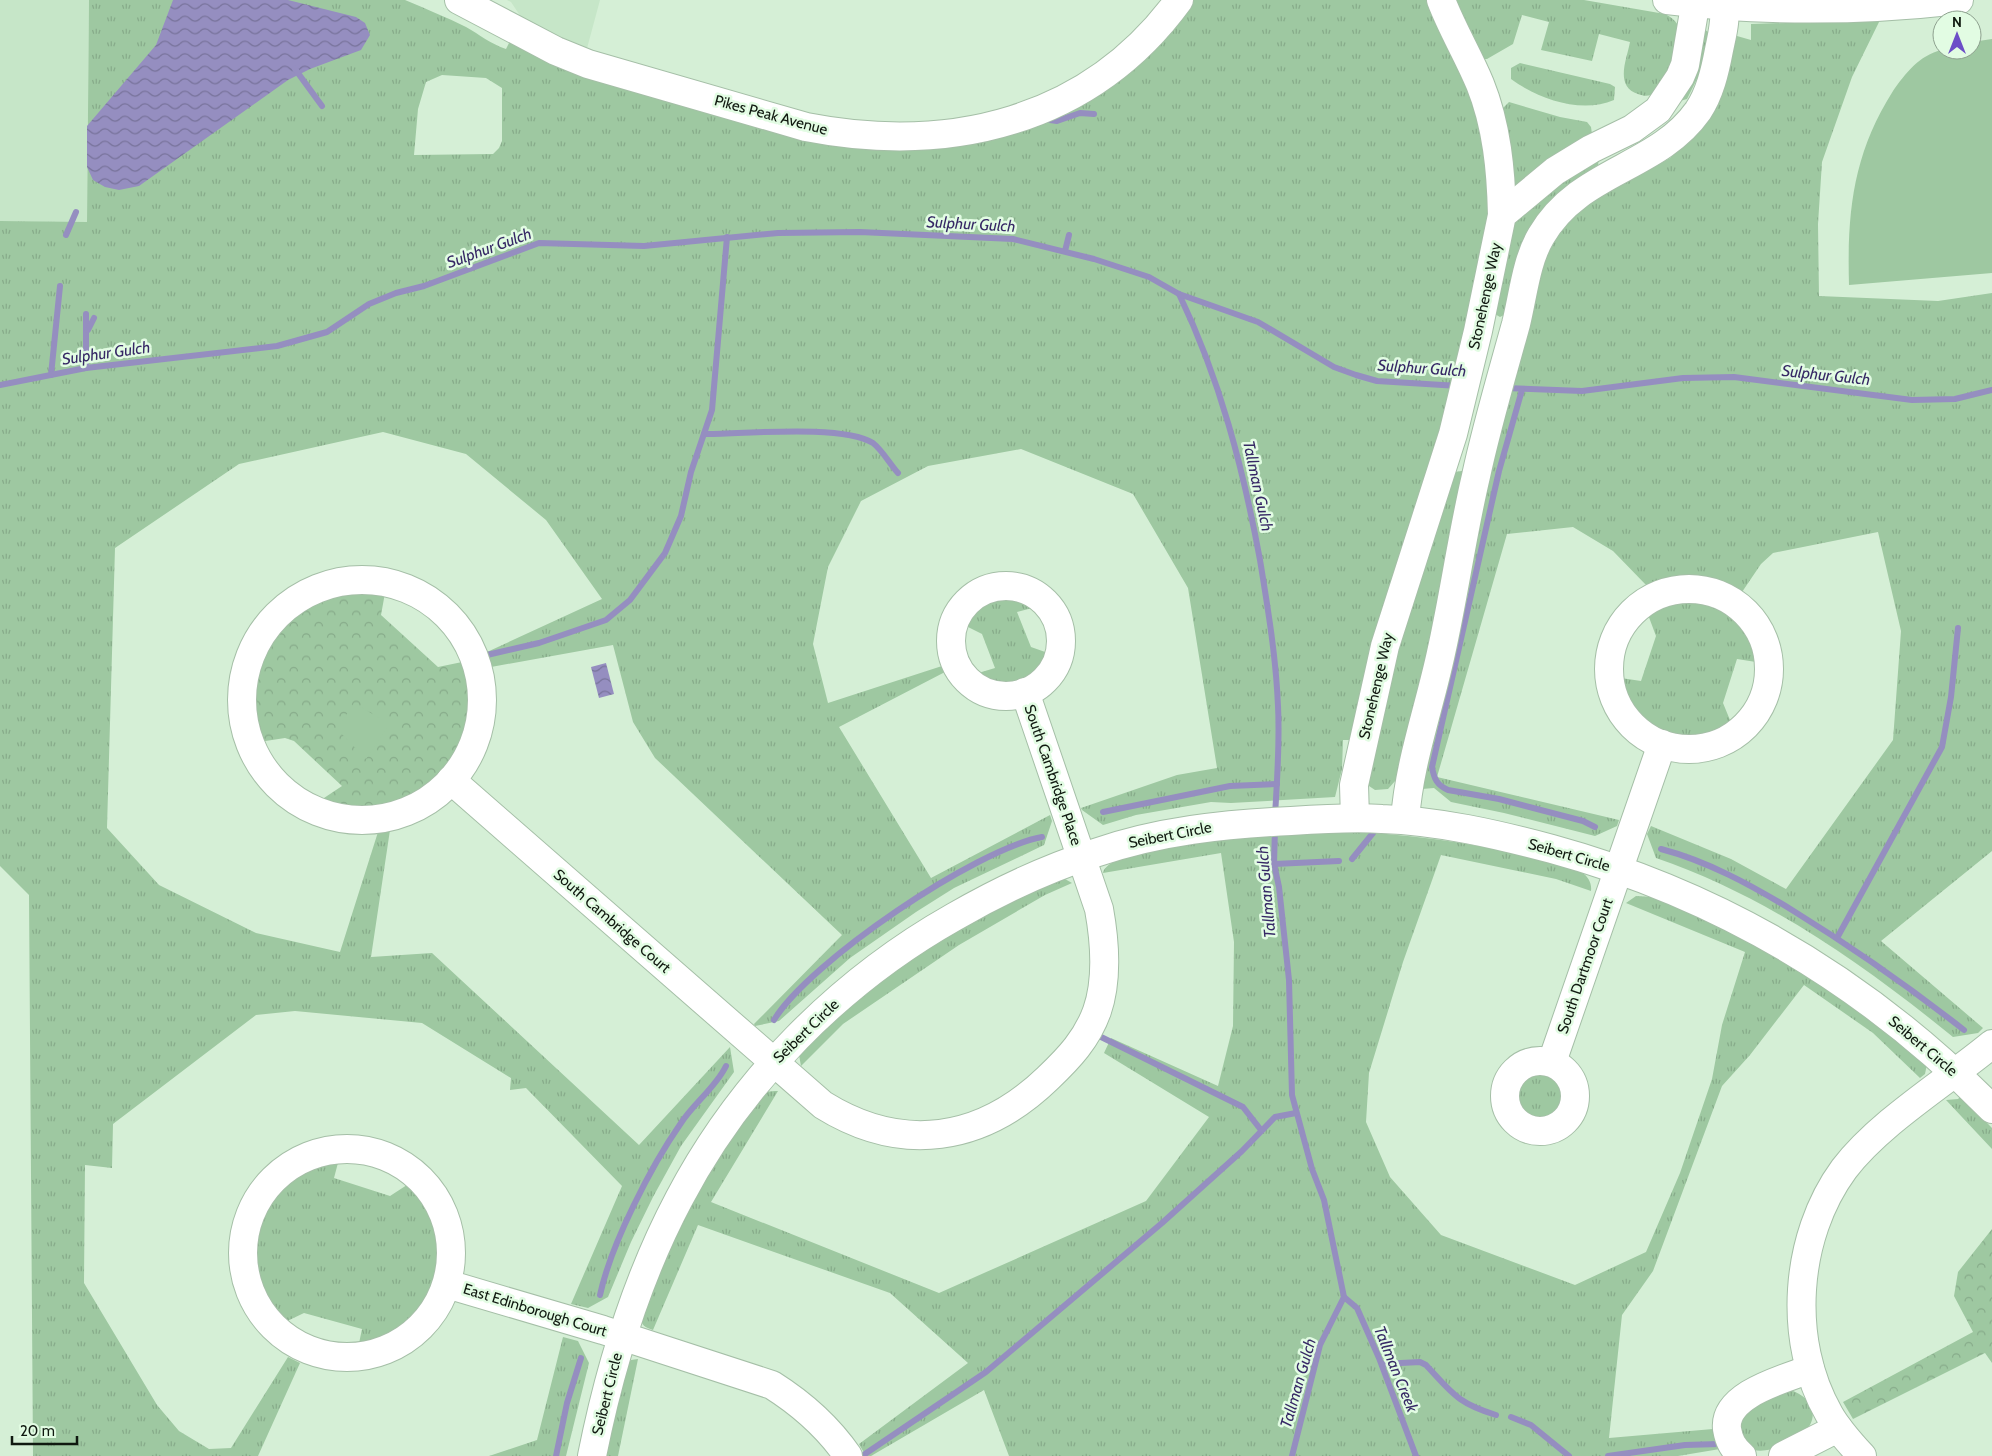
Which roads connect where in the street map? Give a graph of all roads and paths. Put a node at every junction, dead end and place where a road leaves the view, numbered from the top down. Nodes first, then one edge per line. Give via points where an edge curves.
1 (458, 0) edge
2 (1180, 0) edge
3 (1441, 0) edge
4 (1667, 0) edge
5 (1959, 0) edge
6 (1695, 2) edge
7 (1723, 3) edge
8 (1502, 216) junction
9 (1025, 692) junction
10 (1662, 744) junction
11 (451, 780) junction
12 (1355, 818) junction
13 (1405, 820) junction
14 (1081, 858) junction
15 (1618, 870) junction
16 (1992, 1044) edge
17 (1552, 1062) dead end
18 (773, 1063) junction
19 (1955, 1073) junction
20 (1992, 1109) edge
21 (448, 1284) junction
22 (622, 1337) junction
23 (1810, 1369) junction
24 (1838, 1428) junction
25 (592, 1456) edge
26 (848, 1456) edge
27 (1742, 1456) edge
28 (1783, 1456) edge
29 (1862, 1456) edge

1 - 2 street, Pikes Peak Avenue via 588,64 806,127 876,135 968,131 1041,110 1084,89 1115,68
3 - 8 street, Stonehenge Way via 1479,82 1491,117 1502,185
4 - 6 street
5 - 7 street via 1822,10
6 - 7 street
6 - 8 street via 1685,65 1658,110 1632,129 1555,171
7 - 13 street via 1715,71 1698,110 1671,138 1572,198 1549,223 1534,253 1484,438 1441,656 1410,772
8 - 12 street, Stonehenge Way via 1453,434 1385,646 1354,785
9 - 9 street via 1042,682 1055,667 1061,649 1057,620 1047,604 1032,592 1003,586 984,590 967,601 956,618 951,637 955,661 969,682 986,692 1006,696
9 - 14 street, South Cambridge Place
10 - 10 street via 1689,749 1710,746 1729,738 1751,720 1765,696 1770,668 1758,628 1740,607 1715,594 1688,589 1661,594 1628,618 1614,642 1610,676 1620,709 1638,730
10 - 15 street, South Dartmoor Court
11 - 11 street via 461,768 474,741 482,697 472,653 446,615 408,590 364,581 334,584 313,591 293,602 270,623 249,660 242,702 250,744 264,769 283,790 320,812 362,820 391,816 417,806
11 - 18 street, South Cambridge Court
12 - 13 street, Seibert Circle
12 - 14 street, Seibert Circle via 1244,823 1154,837
13 - 15 street, Seibert Circle via 1506,837
14 - 18 street, Seibert Circle via 998,893 905,947 845,992
14 - 18 street, South Cambridge Place via 1094,891 1102,929 1104,968 1099,1004 1089,1031 1075,1052 1017,1105 967,1130 924,1134 894,1132 865,1126 835,1112
15 - 17 street, South Dartmoor Court
15 - 19 street, Seibert Circle via 1697,901 1782,944 1840,980
16 - 19 street
18 - 22 street, Seibert Circle via 725,1125 679,1198 641,1278
19 - 20 street, Seibert Circle
19 - 23 street via 1882,1130 1845,1168 1828,1197 1815,1226 1803,1274 1802,1319
21 - 21 street, East Edinborough Court via 451,1242 448,1224 438,1201 405,1166 371,1152 334,1150 294,1164 262,1192 246,1226 243,1265 254,1302 278,1332 300,1347 318,1354 363,1357 400,1344 430,1318
21 - 22 street, East Edinborough Court
22 - 25 street, Seibert Circle
22 - 26 street, East Edinborough Court via 772,1386 797,1401 822,1424
23 - 24 street via 1822,1401
23 - 27 street via 1747,1395 1732,1408 1728,1416 1728,1436
24 - 28 street
24 - 29 street

